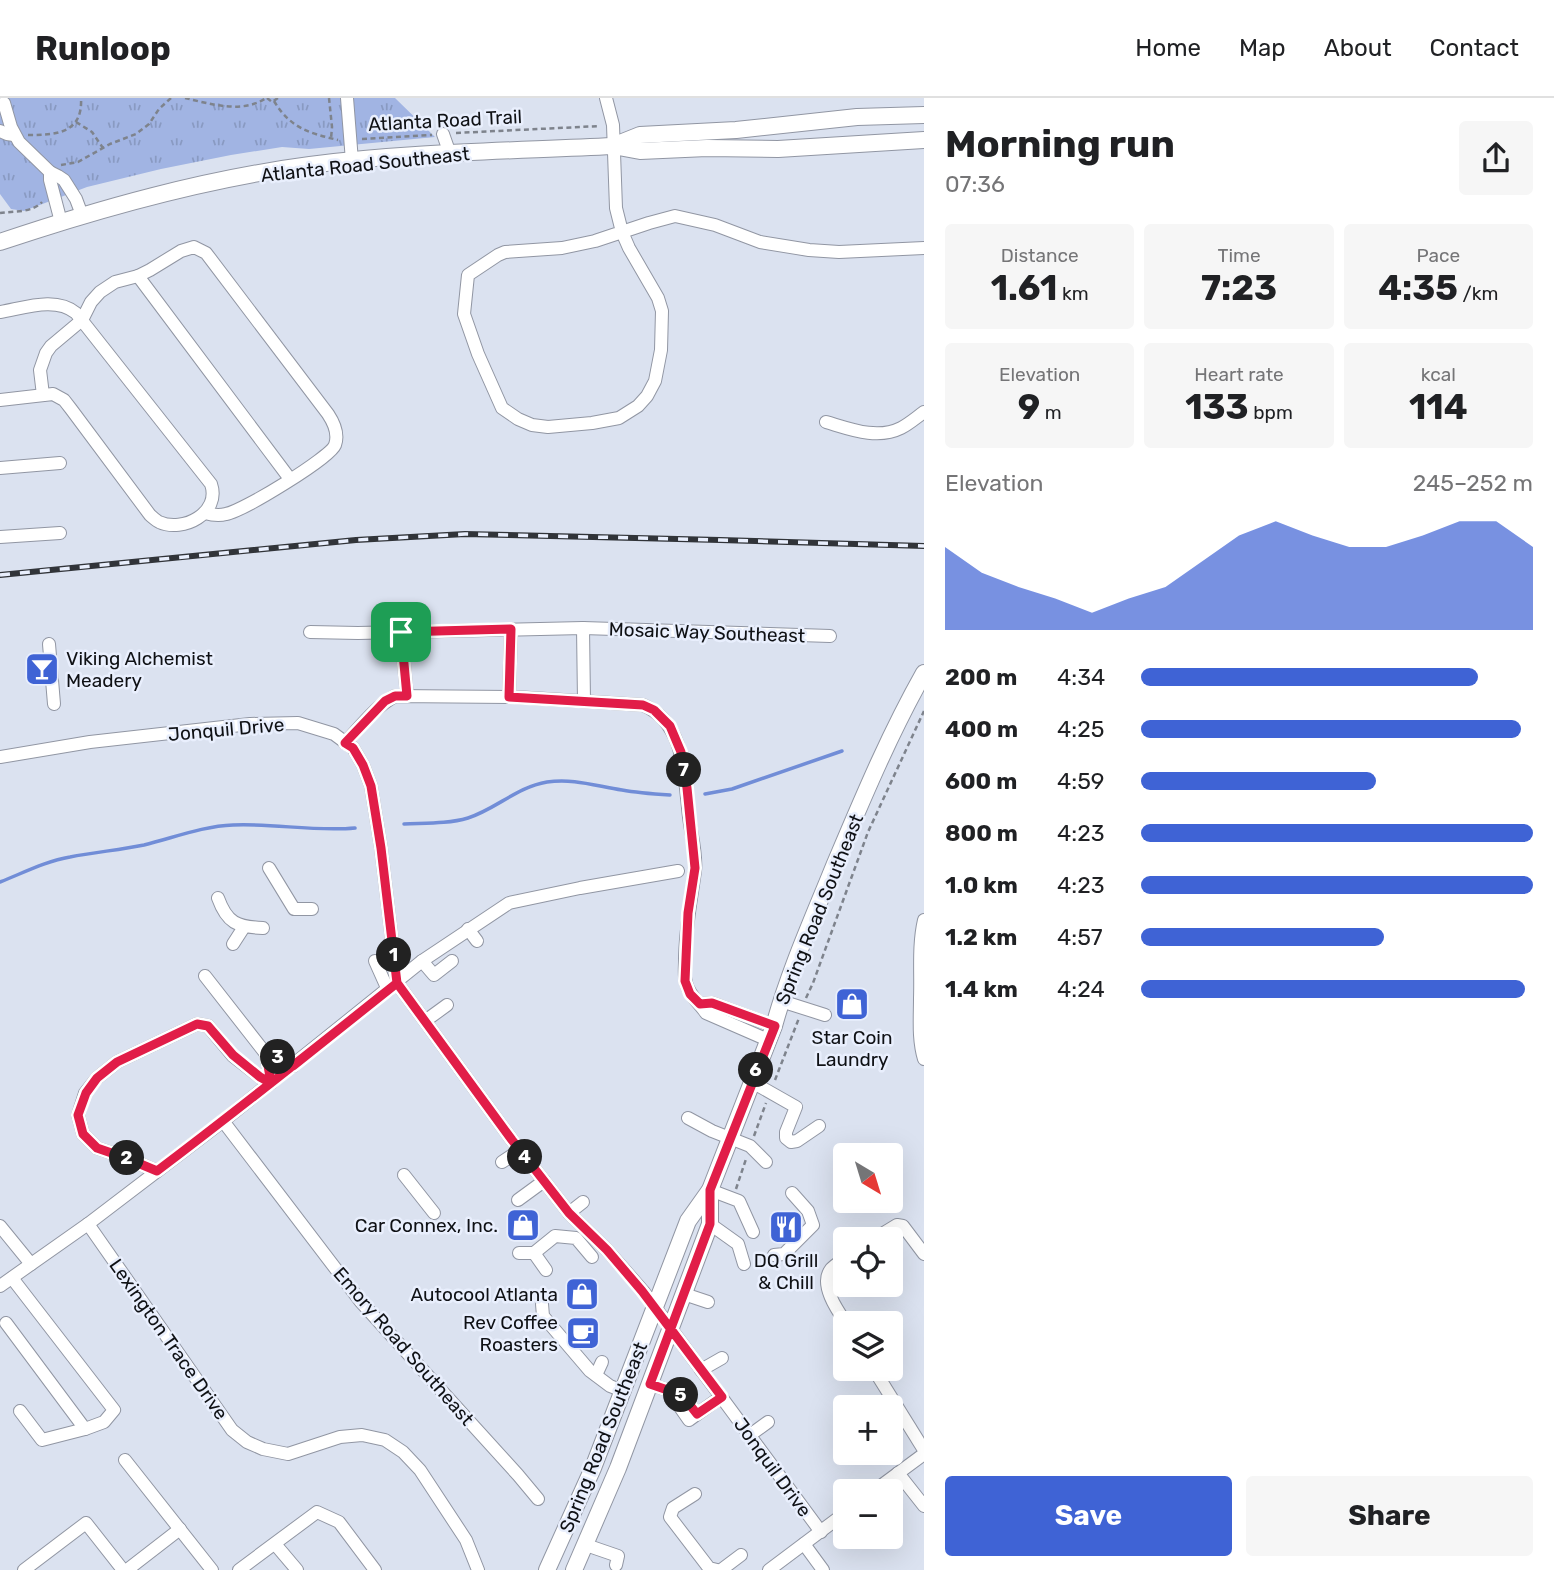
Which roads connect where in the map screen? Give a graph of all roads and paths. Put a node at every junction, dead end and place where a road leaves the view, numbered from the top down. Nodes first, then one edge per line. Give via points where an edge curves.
1 (81, 98) edge
2 (171, 98) edge
3 (185, 98) edge
4 (266, 98) edge
5 (329, 98) edge
6 (347, 98) edge
7 (606, 98) edge
8 (276, 100) edge
9 (4, 103) dead end
10 (924, 115) edge
11 (75, 122) junction
12 (613, 125) junction
13 (0, 131) edge
14 (443, 134) junction
15 (14, 135) junction
16 (923, 136) edge
17 (331, 139) junction
18 (350, 139) junction
19 (613, 146) junction
20 (103, 148) junction
21 (450, 154) junction
22 (352, 161) junction
23 (50, 172) junction
24 (43, 198) dead end
25 (0, 213) edge
26 (82, 215) junction
27 (61, 222) junction
28 (622, 232) junction
29 (0, 242) edge
30 (924, 248) edge
31 (138, 276) junction
32 (0, 313) edge
33 (82, 320) junction
34 (43, 395) junction
35 (0, 400) edge
36 (924, 412) edge
37 (826, 422) dead end
38 (60, 463) dead end
39 (0, 468) edge
40 (290, 479) junction
41 (205, 513) junction
42 (60, 533) dead end
43 (0, 537) edge
44 (583, 628) junction
45 (511, 629) junction
46 (310, 632) dead end
47 (401, 632) junction
48 (830, 636) dead end
49 (49, 644) dead end
50 (924, 673) edge
51 (407, 696) junction
52 (509, 697) junction
53 (584, 701) junction
54 (54, 704) dead end
55 (345, 743) junction
56 (0, 757) edge
57 (269, 868) dead end
58 (678, 871) dead end
59 (218, 898) dead end
60 (312, 909) dead end
61 (924, 920) edge
62 (244, 927) junction
63 (263, 928) dead end
64 (468, 929) junction
65 (477, 941) dead end
66 (233, 944) dead end
67 (376, 961) dead end
68 (422, 961) junction
69 (452, 961) dead end
70 (205, 976) dead end
71 (393, 987) junction
72 (781, 1001) junction
73 (447, 1005) dead end
74 (825, 1015) dead end
75 (425, 1021) junction
76 (771, 1033) junction
77 (266, 1054) junction
78 (924, 1059) edge
79 (293, 1066) junction
80 (752, 1082) junction
81 (271, 1083) junction
82 (688, 1118) dead end
83 (223, 1121) junction
84 (819, 1126) dead end
85 (735, 1140) junction
86 (520, 1150) junction
87 (502, 1162) dead end
88 (766, 1162) dead end
89 (157, 1171) junction
90 (404, 1175) dead end
91 (544, 1181) junction
92 (710, 1190) junction
93 (792, 1193) dead end
94 (525, 1200) dead end
95 (583, 1202) dead end
96 (434, 1213) dead end
97 (569, 1213) junction
98 (88, 1224) junction
99 (710, 1224) junction
100 (0, 1226) edge
101 (894, 1227) edge
102 (753, 1232) dead end
103 (586, 1239) junction
104 (519, 1253) dead end
105 (534, 1253) junction
106 (924, 1254) edge
107 (774, 1255) dead end
108 (592, 1258) dead end
109 (31, 1264) junction
110 (744, 1264) dead end
111 (833, 1267) edge
112 (546, 1270) dead end
113 (12, 1278) junction
114 (0, 1286) edge
115 (684, 1294) junction
116 (708, 1302) dead end
117 (654, 1307) junction
118 (840, 1311) edge
119 (6, 1323) dead end
120 (532, 1324) dead end
121 (671, 1330) junction
122 (722, 1358) dead end
123 (601, 1362) dead end
124 (701, 1370) junction
125 (596, 1375) junction
126 (881, 1381) edge
127 (650, 1384) junction
128 (623, 1391) junction
129 (722, 1397) junction
130 (20, 1411) dead end
131 (768, 1422) dead end
132 (85, 1429) junction
133 (750, 1435) junction
134 (924, 1452) edge
135 (125, 1460) dead end
136 (898, 1473) junction
137 (890, 1479) edge
138 (695, 1494) dead end
139 (538, 1499) dead end
140 (924, 1506) edge
141 (833, 1522) edge
142 (180, 1529) junction
143 (821, 1532) junction
144 (275, 1544) junction
145 (804, 1544) junction
146 (586, 1545) junction
147 (741, 1555) dead end
148 (616, 1564) dead end
149 (24, 1570) edge
150 (125, 1570) edge
151 (212, 1570) edge
152 (239, 1570) edge
153 (296, 1570) edge
154 (375, 1570) edge
155 (478, 1570) edge
156 (547, 1570) edge
157 (574, 1570) edge
158 (719, 1570) edge
159 (770, 1570) edge
160 (823, 1570) edge

1 - 11 path via 82,109
2 - 20 path via 138,133
3 - 4 path via 242,106
4 - 8 path, Atlanta Road Trail
5 - 17 path
6 - 18 street
7 - 12 street
8 - 17 path, Atlanta Road Trail via 296,127
9 - 15 street
10 - 19 main road, Atlanta Road Southeast via 640,135
11 - 15 path via 52,135
11 - 20 path via 92,132
12 - 14 path, Atlanta Road Trail
12 - 19 street
13 - 15 street
14 - 18 path, Atlanta Road Trail
14 - 21 street
15 - 23 street
16 - 19 main road, Atlanta Road Southeast via 778,149 640,150
17 - 18 path, Atlanta Road Trail
18 - 22 street
19 - 21 main road, Atlanta Road Southeast
19 - 28 street
20 - 23 path
21 - 22 main road, Atlanta Road Southeast
22 - 26 main road, Atlanta Road Southeast via 211,182
23 - 26 street via 68,186
23 - 27 street
24 - 25 path via 33,209
26 - 27 main road, Atlanta Road Southeast
27 - 29 main road, Atlanta Road Southeast
28 - 28 street via 662,311 661,350 647,396 619,418 592,423 548,427 518,419 502,408 467,324 468,275 505,252 562,248
28 - 30 street via 675,216 715,225 760,243 809,250
31 - 33 street via 100,292
31 - 40 street
31 - 40 street via 181,251 194,247 206,253 328,414 335,428 333,448
32 - 33 street via 58,304 71,308
33 - 34 street via 46,354 40,370
33 - 41 street via 211,484 213,501
34 - 35 street
34 - 41 street via 64,400 159,522 181,524
36 - 37 street via 902,428 885,433 860,432
38 - 39 street
40 - 41 street via 228,514
42 - 43 street
44 - 45 street, Mosaic Way Southeast
44 - 48 street, Mosaic Way Southeast
44 - 53 street, Mosaic Way Southeast
45 - 47 street, Mosaic Way Southeast
45 - 52 street
46 - 47 street, Mosaic Way Southeast
47 - 51 street
49 - 54 street
50 - 72 main road, Spring Road Southeast via 875,769
51 - 52 street
51 - 55 street via 385,701
52 - 53 street
53 - 76 street via 643,705 670,726 681,752 695,868 685,981 706,1013
55 - 56 street, Jonquil Drive via 334,733 298,723 250,724
55 - 71 street, Jonquil Drive via 353,748 371,786
57 - 60 street via 294,909
58 - 64 street via 509,903
59 - 62 street via 231,921
61 - 78 street via 920,1043
62 - 63 street
62 - 66 street
64 - 65 street
64 - 68 street
67 - 71 street
68 - 69 street via 433,979
68 - 71 street
70 - 77 street
71 - 75 street, Jonquil Drive
71 - 79 street
72 - 74 street
72 - 76 main road, Spring Road Southeast
73 - 75 street
75 - 86 street, Jonquil Drive
76 - 80 main road, Spring Road Southeast
77 - 79 street
77 - 81 street
79 - 81 street
80 - 84 street via 796,1107 786,1132 791,1142
80 - 85 main road, Spring Road Southeast
81 - 83 street
81 - 89 street via 233,1055 208,1026 197,1024 117,1062 86,1093 78,1115 83,1134 97,1148
82 - 85 street
83 - 89 street
83 - 139 street, Emory Road Southeast via 361,1302
85 - 88 street via 750,1146
85 - 92 main road, Spring Road Southeast
86 - 87 street
86 - 91 street, Jonquil Drive
89 - 98 street
90 - 96 street
91 - 94 street
91 - 97 street, Jonquil Drive
92 - 99 main road, Spring Road Southeast
92 - 102 street via 739,1201
92 - 117 main road, Spring Road Southeast via 688,1221
93 - 107 street via 808,1211 813,1225 784,1254
95 - 97 street
97 - 103 street, Jonquil Drive
98 - 109 street
98 - 155 street, Lexington Trace Drive via 232,1430 263,1449 288,1454 340,1437 385,1440 420,1470 466,1540
99 - 110 street via 738,1244
99 - 115 main road, Spring Road Southeast
100 - 109 street
101 - 106 street via 903,1226
103 - 105 street via 555,1237
103 - 108 street
103 - 117 street, Jonquil Drive via 616,1260
104 - 105 street
105 - 112 street
109 - 113 street
111 - 118 street via 827,1287
113 - 114 street
113 - 132 street via 114,1410 104,1422
115 - 116 street
115 - 121 main road, Spring Road Southeast
117 - 121 street, Jonquil Drive
117 - 128 main road, Spring Road Southeast
119 - 132 street
120 - 125 street via 542,1310
121 - 124 street, Jonquil Drive
121 - 127 main road, Spring Road Southeast
122 - 124 street
123 - 125 street
124 - 129 street, Jonquil Drive
125 - 128 street
126 - 134 street
127 - 129 street via 679,1394 673,1397 689,1420
127 - 146 main road, Spring Road Southeast
128 - 156 main road, Spring Road Southeast
129 - 133 street, Jonquil Drive
130 - 132 street via 42,1440
131 - 133 street
133 - 143 street, Jonquil Drive
134 - 136 street
135 - 142 street
136 - 137 street
136 - 140 street
138 - 158 street via 673,1508 670,1517 709,1568
141 - 143 street
142 - 150 street
142 - 151 street
143 - 145 street
144 - 152 street
144 - 153 street
144 - 154 street via 317,1512 339,1522
145 - 159 street
145 - 160 street
146 - 148 street via 618,1556
146 - 157 main road, Spring Road Southeast
147 - 158 street
149 - 150 street via 86,1523

